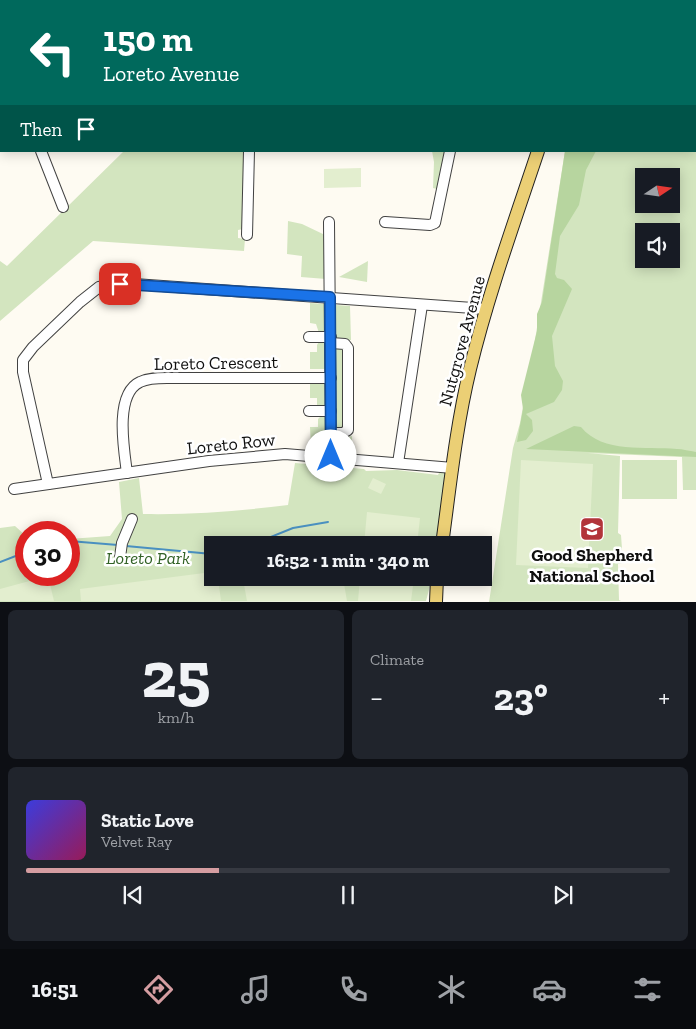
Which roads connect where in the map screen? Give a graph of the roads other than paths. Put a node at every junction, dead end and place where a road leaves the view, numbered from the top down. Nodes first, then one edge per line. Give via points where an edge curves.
1 (41, 152) edge
2 (249, 152) edge
3 (450, 152) edge
4 (538, 152) edge
5 (63, 207) dead end
6 (329, 222) dead end
7 (385, 222) dead end
8 (247, 235) dead end
9 (330, 297) junction
10 (422, 305) junction
11 (487, 309) junction
12 (309, 337) dead end
13 (331, 340) junction
14 (331, 378) junction
15 (309, 411) dead end
16 (331, 411) junction
17 (331, 434) junction
18 (331, 456) junction
19 (398, 463) junction
20 (453, 468) junction
21 (127, 473) junction
22 (48, 484) junction
23 (14, 489) dead end
24 (132, 518) dead end
25 (443, 536) edge
26 (120, 557) dead end
27 (437, 586) edge
28 (436, 602) edge

1 - 5 street
2 - 8 street
3 - 7 street via 435,223
4 - 11 main road, Nutgrove Avenue
6 - 9 street
9 - 10 street
9 - 13 street
9 - 22 street via 120,284 99,287 80,302 24,360 23,372
10 - 11 street
10 - 19 street
11 - 20 main road, Nutgrove Avenue via 469,377
12 - 13 street
13 - 14 street
13 - 17 street via 348,348 348,430
14 - 16 street
14 - 21 street, Loreto Crescent via 167,378 140,382 132,388 126,400 122,422
15 - 16 street
16 - 17 street
17 - 18 street
18 - 19 street, Loreto Row
18 - 21 street, Loreto Row via 285,454
19 - 20 street, Loreto Row
20 - 25 main road, Nutgrove Avenue
21 - 22 street, Loreto Row
22 - 23 street, Loreto Row
24 - 26 street
27 - 28 main road

